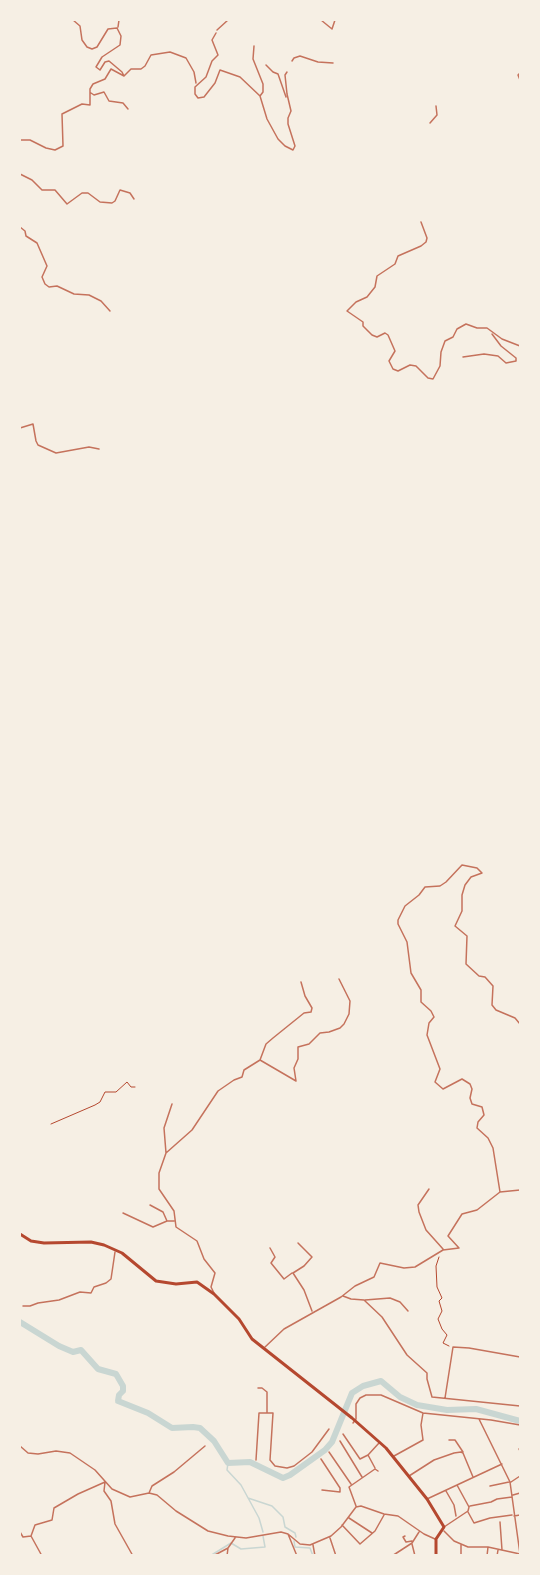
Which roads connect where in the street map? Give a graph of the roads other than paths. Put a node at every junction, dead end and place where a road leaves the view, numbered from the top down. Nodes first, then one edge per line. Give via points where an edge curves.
1 (74, 20) edge
2 (119, 20) edge
3 (228, 20) edge
4 (321, 20) edge
5 (335, 20) edge
6 (117, 28) junction
7 (254, 46) dead end
8 (292, 61) dead end
9 (333, 63) dead end
10 (266, 65) dead end
11 (287, 72) dead end
12 (520, 73) edge
13 (124, 76) junction
14 (520, 80) edge
15 (196, 85) junction
16 (90, 93) junction
17 (260, 96) junction
18 (288, 100) junction
19 (436, 106) dead end
20 (128, 109) dead end
21 (430, 123) dead end
22 (20, 140) edge
23 (20, 174) edge
24 (134, 199) dead end
25 (421, 222) dead end
26 (20, 227) edge
27 (111, 311) dead end
28 (492, 333) junction
29 (520, 346) edge
30 (463, 357) dead end
31 (20, 428) edge
32 (99, 449) dead end
33 (339, 979) dead end
34 (301, 982) dead end
35 (520, 1024) edge
36 (260, 1059) junction
37 (172, 1104) dead end
38 (166, 1153) junction
39 (429, 1189) dead end
40 (520, 1190) edge
41 (500, 1192) junction
42 (150, 1205) dead end
43 (123, 1213) dead end
44 (175, 1220) junction
45 (167, 1221) junction
46 (20, 1234) edge
47 (298, 1243) dead end
48 (270, 1248) dead end
49 (443, 1250) junction
50 (115, 1251) junction
51 (293, 1273) junction
52 (214, 1294) junction
53 (342, 1295) junction
54 (364, 1300) junction
55 (22, 1306) dead end
56 (408, 1311) dead end
57 (312, 1312) junction
58 (264, 1348) junction
59 (520, 1357) edge
60 (258, 1388) dead end
61 (445, 1399) junction
62 (520, 1406) edge
63 (267, 1413) junction
64 (423, 1413) junction
65 (479, 1418) junction
66 (354, 1420) junction
67 (520, 1425) edge
68 (330, 1428) dead end
69 (344, 1434) dead end
70 (449, 1440) dead end
71 (340, 1442) dead end
72 (380, 1442) junction
73 (20, 1446) edge
74 (206, 1446) dead end
75 (329, 1452) dead end
76 (463, 1453) junction
77 (368, 1455) junction
78 (393, 1457) junction
79 (321, 1459) dead end
80 (256, 1460) dead end
81 (503, 1464) junction
82 (375, 1468) junction
83 (378, 1471) dead end
84 (408, 1476) junction
85 (520, 1476) edge
86 (473, 1477) junction
87 (362, 1478) junction
88 (105, 1482) junction
89 (510, 1482) junction
90 (456, 1484) junction
91 (351, 1485) junction
92 (490, 1486) dead end
93 (322, 1490) dead end
94 (445, 1490) junction
95 (149, 1492) junction
96 (520, 1493) edge
97 (513, 1496) junction
98 (427, 1499) junction
99 (469, 1507) junction
100 (356, 1508) junction
101 (468, 1511) junction
102 (384, 1514) junction
103 (520, 1515) edge
104 (513, 1516) junction
105 (348, 1517) junction
106 (457, 1518) junction
107 (500, 1522) dead end
108 (342, 1526) junction
109 (443, 1528) junction
110 (420, 1531) junction
111 (20, 1532) edge
112 (372, 1533) junction
113 (288, 1534) junction
114 (31, 1536) junction
115 (405, 1536) dead end
116 (235, 1538) junction
117 (329, 1538) junction
118 (436, 1539) junction
119 (412, 1542) junction
120 (313, 1544) junction
121 (461, 1544) junction
122 (229, 1547) junction
123 (488, 1547) junction
124 (498, 1549) junction
125 (502, 1550) junction
126 (520, 1554) edge
127 (42, 1556) edge
128 (132, 1556) edge
129 (213, 1556) edge
130 (227, 1556) edge
131 (297, 1556) edge
132 (315, 1556) edge
133 (336, 1556) edge
134 (392, 1556) edge
135 (415, 1556) edge
136 (436, 1556) edge
137 (461, 1556) edge
138 (488, 1556) edge
139 (497, 1556) edge

1 - 6 street via 80,26 82,40 92,49 108,29
2 - 6 street
3 - 15 street via 212,40 219,55 206,77
4 - 5 street via 332,29
6 - 13 street via 120,45 102,57 96,68 100,70 109,61
7 - 17 street via 253,59 263,84
8 - 9 street via 300,56
10 - 18 street via 278,74
11 - 18 street
12 - 14 street
13 - 15 street via 131,69 145,66 151,55 170,52 186,58
13 - 16 street via 111,69 105,79 93,84
15 - 17 street via 195,94 204,97 220,70 227,71 245,80
16 - 20 street via 104,92 109,101 123,103
16 - 22 street via 90,105 82,104 60,116 63,146 55,150
17 - 18 street via 278,139 293,150
19 - 21 street via 437,115
23 - 24 street via 42,190 55,190 67,204 82,193 112,203 120,190
25 - 28 street via 426,242 398,256 395,264 377,276 367,297 347,313 363,322 372,335 388,335 395,351 389,361 394,371 412,365 431,380 439,370 445,341 461,326 469,323
26 - 27 street via 37,243 47,266 42,277 45,284 89,295
28 - 29 street
28 - 30 street via 516,361 506,363 498,356 484,354
31 - 32 street via 33,424 38,445 56,453
33 - 36 street via 350,1001 349,1014 339,1028 320,1033 309,1044 298,1047 296,1082
34 - 36 street via 312,1010 266,1044
35 - 41 street via 496,1010 492,1005 493,986 466,964 467,936 455,926 462,911 465,885 471,877 482,873 462,865 440,886 425,887 405,906 398,924 407,942 411,974 422,990 421,1002 434,1017 426,1035 440,1068 435,1082 443,1089 462,1079 470,1084 472,1104 482,1107 484,1115 477,1128 493,1148
36 - 38 street via 244,1070 242,1077 218,1091 192,1131
37 - 38 street via 164,1128
38 - 44 street via 159,1173 159,1189 174,1211
39 - 49 street via 418,1205 419,1212 426,1230
40 - 41 street
41 - 49 street via 477,1210 462,1214 448,1236 459,1248
42 - 45 street via 163,1212
43 - 45 street via 153,1227
44 - 45 street
44 - 52 street via 176,1227 196,1241 215,1274 211,1287
46 - 50 main road via 31,1241 91,1242
47 - 51 street via 312,1257
48 - 51 street via 275,1257 271,1263 284,1278
49 - 53 street via 415,1267 380,1263 374,1277
50 - 52 main road via 156,1281 197,1282
50 - 55 street via 111,1279 94,1287 91,1293 80,1292
51 - 57 street
52 - 58 main road
53 - 54 street
53 - 57 street
54 - 56 street via 390,1298
54 - 61 street via 382,1317 407,1355 427,1373 431,1395
57 - 58 street via 284,1329
58 - 66 main road
59 - 61 street via 453,1347
60 - 63 street via 267,1392
61 - 62 street
63 - 68 street via 273,1413 270,1460 280,1468 294,1466 312,1452
63 - 80 street via 259,1413
64 - 65 street
64 - 66 street via 381,1395 366,1395 356,1404
64 - 78 street via 423,1440
65 - 67 street
65 - 81 street
66 - 72 main road
69 - 77 street via 360,1459
70 - 76 street via 455,1440
71 - 87 street
72 - 77 street
72 - 78 main road
73 - 88 street via 28,1453 70,1453
74 - 95 street
75 - 91 street
76 - 84 street via 434,1460
76 - 86 street
77 - 82 street
78 - 84 main road
79 - 93 street via 340,1492
81 - 86 street
81 - 89 street
82 - 83 street
82 - 87 street
84 - 98 main road
85 - 89 street
86 - 90 street
87 - 91 street
88 - 95 street via 130,1497
88 - 114 street via 54,1508 52,1520 35,1525
88 - 128 street via 104,1491 111,1501 115,1524
89 - 92 street
89 - 97 street
90 - 94 street
90 - 99 street
91 - 100 street
94 - 98 street
94 - 106 street
95 - 116 street via 208,1531
96 - 97 street
97 - 99 street
97 - 104 street
98 - 109 main road
99 - 101 street
100 - 102 street
100 - 105 street
101 - 104 street via 474,1523
101 - 106 street
102 - 110 street via 398,1516
102 - 112 street
103 - 104 street
104 - 126 street
105 - 108 street
105 - 112 street
106 - 109 street
107 - 125 street
108 - 112 street via 360,1544
108 - 117 street
109 - 118 main road
109 - 121 street
110 - 118 street
110 - 119 street
111 - 114 street via 23,1537
113 - 116 street
113 - 120 street via 300,1544
113 - 131 street
114 - 127 street
115 - 119 street via 406,1542
116 - 122 street
117 - 120 street
117 - 133 street
118 - 136 main road
119 - 134 street
119 - 135 street
120 - 132 street
121 - 123 street
121 - 137 street
122 - 129 street
122 - 130 street
123 - 124 street
123 - 138 street
124 - 125 street
124 - 139 street
125 - 126 street

